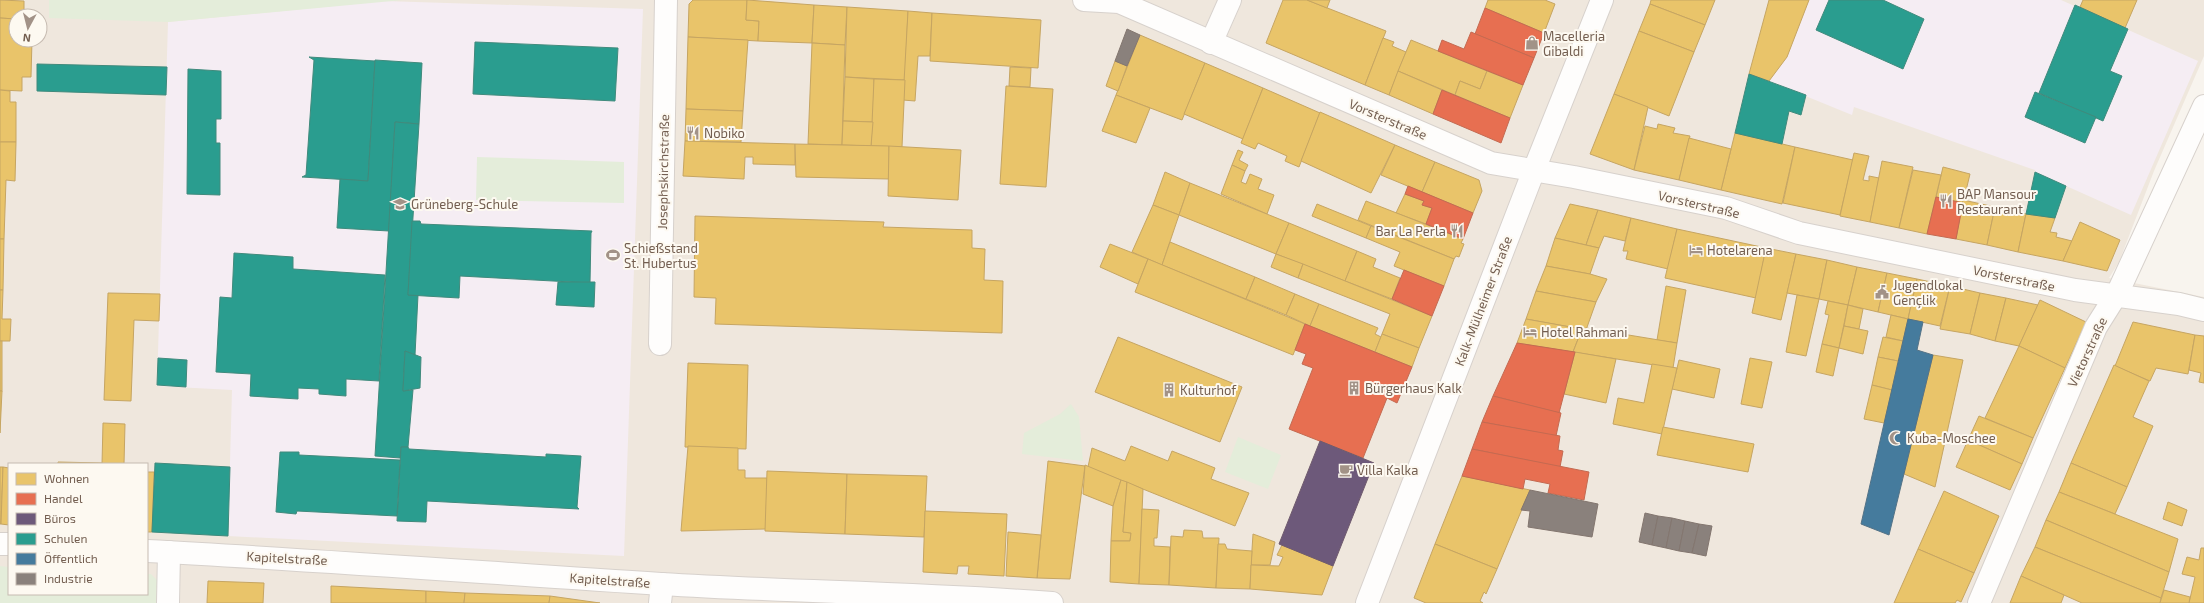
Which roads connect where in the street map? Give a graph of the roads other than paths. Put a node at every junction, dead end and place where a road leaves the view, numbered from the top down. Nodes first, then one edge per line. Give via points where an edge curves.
1 (666, 0) edge
2 (1084, 0) edge
3 (1230, 0) edge
4 (1602, 0) edge
5 (1211, 43) junction
6 (2204, 106) edge
7 (1534, 170) junction
8 (2116, 297) junction
9 (2204, 310) edge
10 (660, 344) dead end
11 (148, 551) edge
12 (169, 552) junction
13 (661, 593) edge
14 (168, 603) edge
15 (1052, 603) edge
16 (1367, 603) edge
17 (1979, 603) edge

1 - 10 street, Josephskirchstraße
2 - 5 street, Vorsterstraße via 1119,2
3 - 5 street
4 - 7 street, Kalk-Mülheimer Straße
5 - 7 street, Vorsterstraße via 1491,163
6 - 8 street, Vietorstraße
7 - 8 street, Vorsterstraße via 1726,208 1799,234
7 - 16 street, Kalk-Mülheimer Straße
8 - 9 street, Vorsterstraße via 2179,304
8 - 17 street, Vietorstraße via 2096,327
11 - 12 street, Kapitelstraße
12 - 13 street, Kapitelstraße via 307,559
12 - 14 street
13 - 15 street, Kapitelstraße via 977,597

